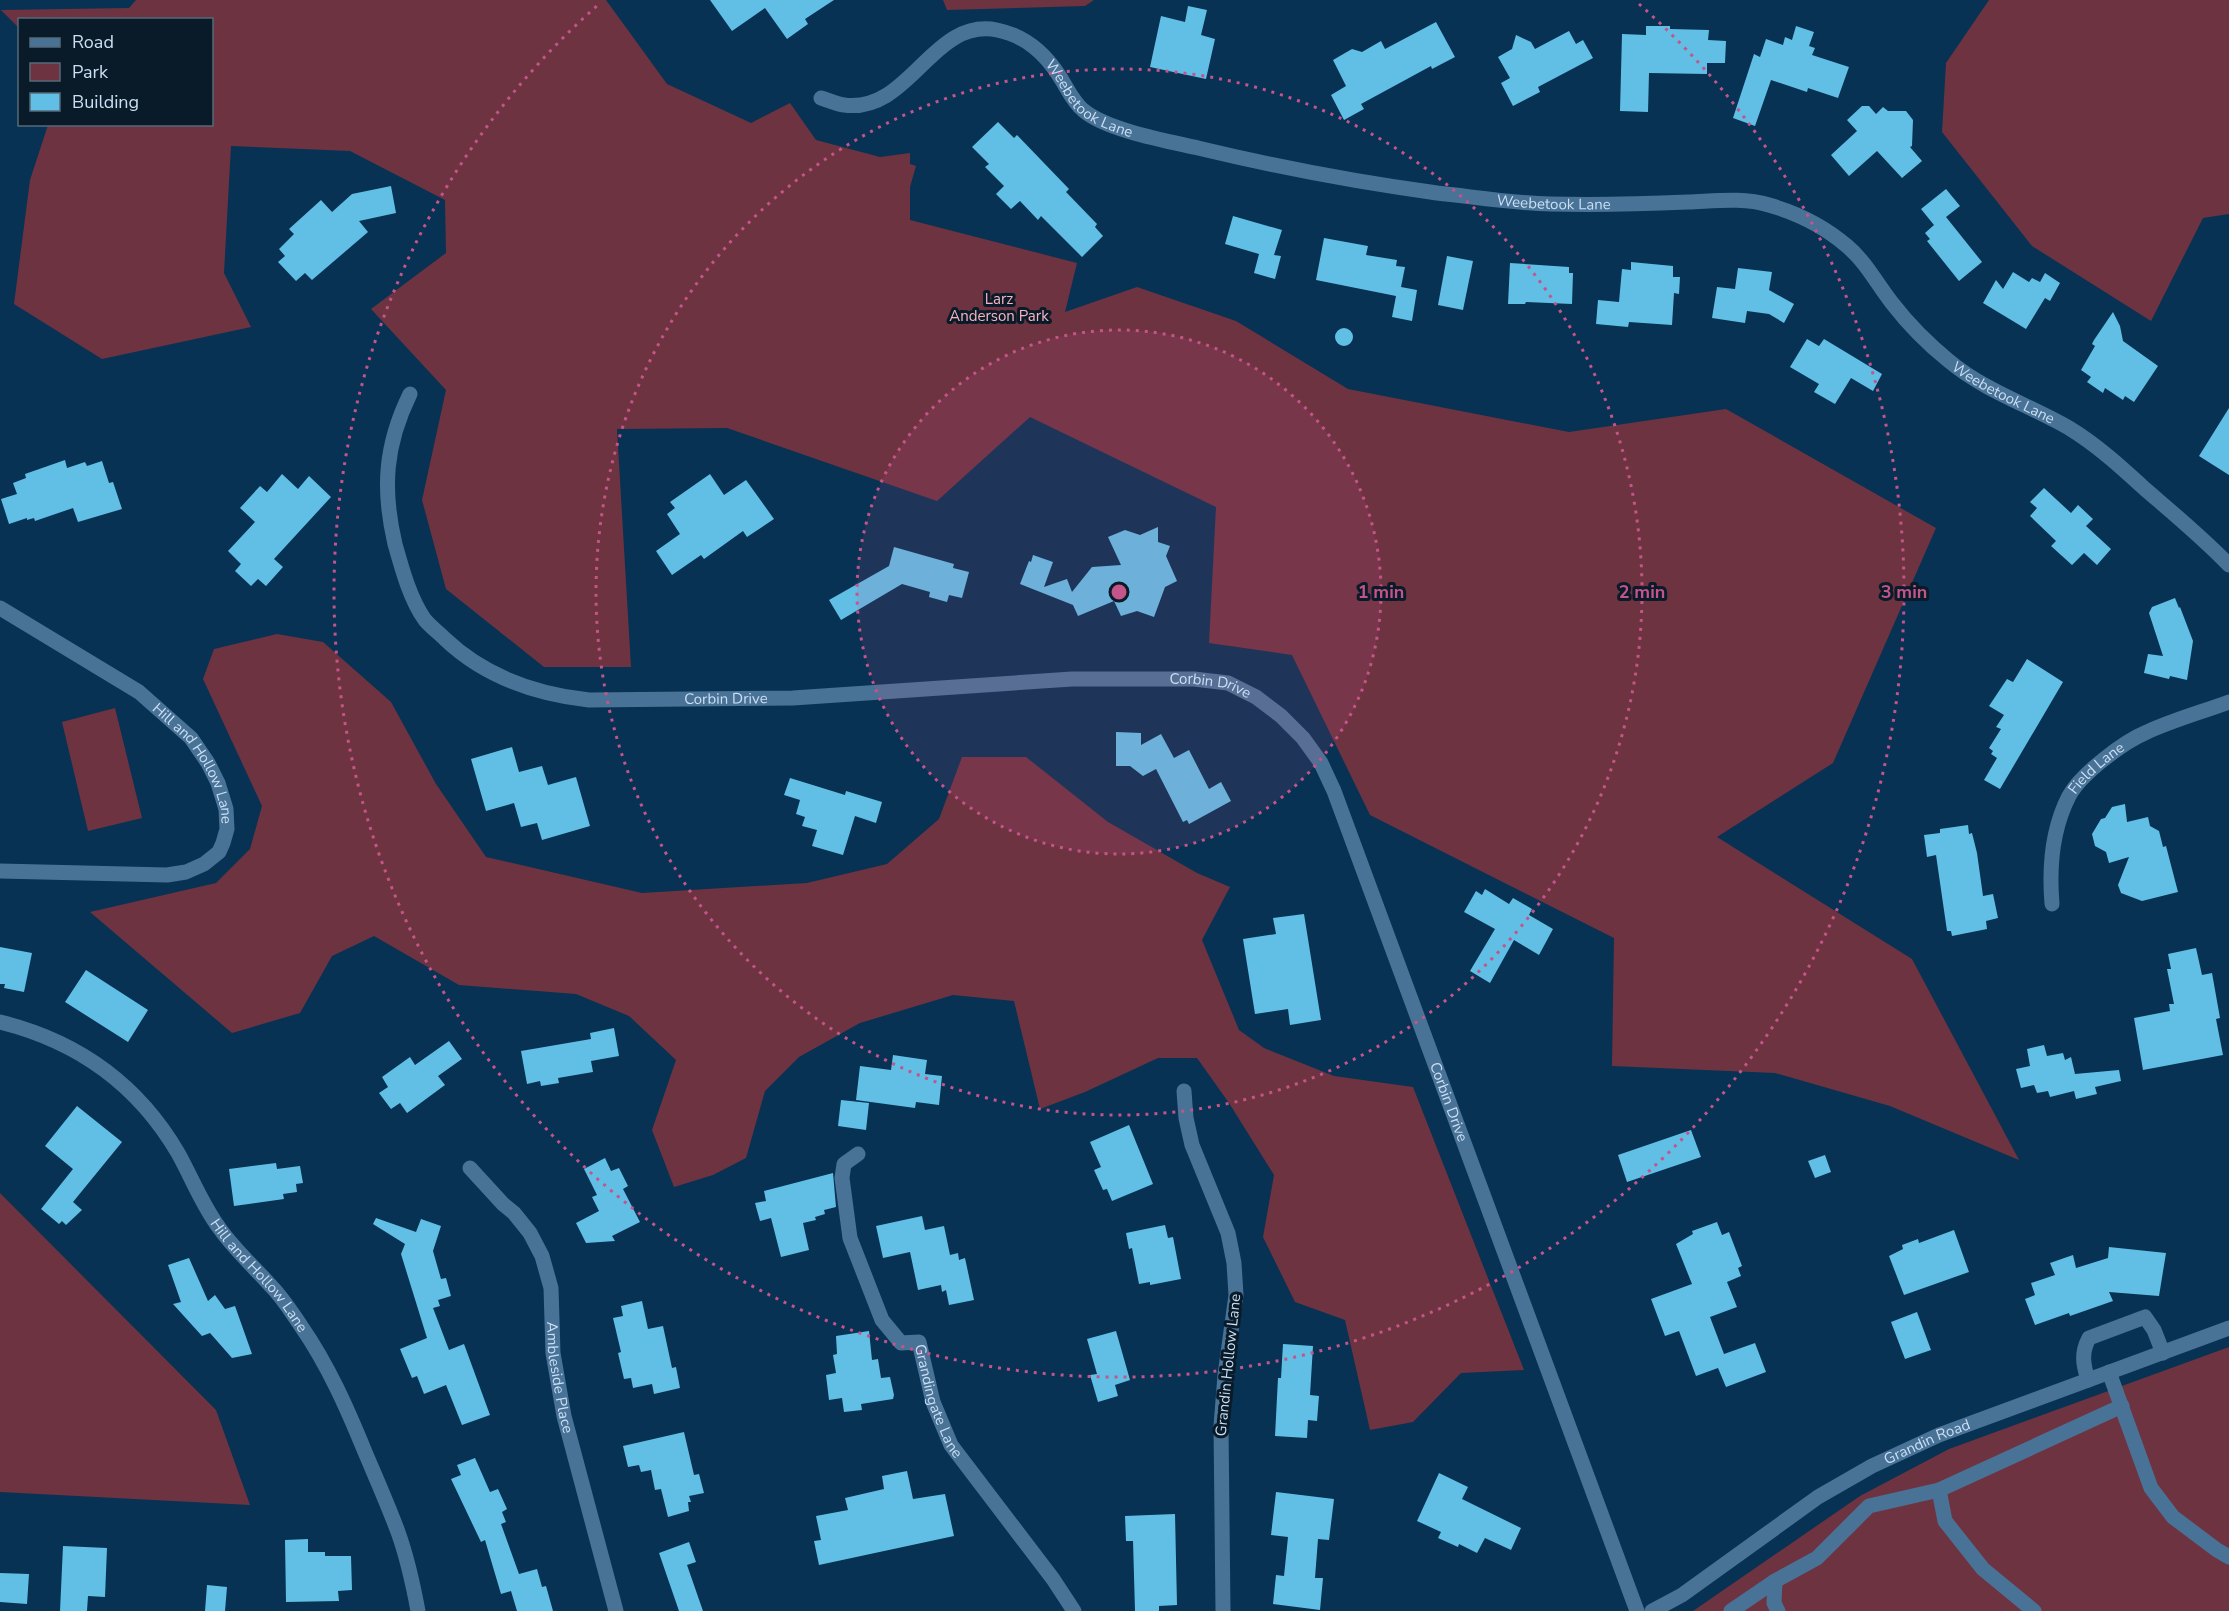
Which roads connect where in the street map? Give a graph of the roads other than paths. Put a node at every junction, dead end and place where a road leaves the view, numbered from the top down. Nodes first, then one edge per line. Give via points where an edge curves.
1 (821, 98) dead end
2 (410, 394) dead end
3 (2229, 565) edge
4 (0, 608) edge
5 (2229, 702) edge
6 (0, 871) edge
7 (2052, 904) dead end
8 (0, 1022) edge
9 (1184, 1091) dead end
10 (858, 1154) dead end
11 (470, 1168) dead end
12 (2229, 1328) edge
13 (2163, 1353) junction
14 (2109, 1372) junction
15 (2088, 1380) junction
16 (2122, 1406) junction
17 (1939, 1490) junction
18 (2229, 1557) edge
19 (1775, 1581) junction
20 (418, 1611) edge
21 (616, 1611) edge
22 (1074, 1611) edge
23 (1224, 1611) edge
24 (1637, 1611) edge
25 (1652, 1611) edge
26 (1731, 1611) edge
27 (1778, 1611) edge
28 (2034, 1611) edge

1 - 3 street, Weebetook Lane via 844,105 865,104 884,97 956,36 968,31 995,30 1018,36 1040,51 1081,109 1095,118 1197,148 1361,182 1501,201 1611,205 1732,200 1773,206 1822,227 1847,246 1869,268 1919,335 1950,363 1984,387 2069,428 2104,452
2 - 24 street, Corbin Drive via 398,418 387,466 391,527 405,575 426,621 456,650 490,672 528,689 589,700 786,698 1072,679 1194,679 1228,683 1281,716 1303,738 1334,791
4 - 6 street, Hill and Hollow Lane via 139,692 191,738 218,783 227,829 219,852 186,872 167,875
5 - 7 street, Field Lane via 2146,732 2093,769 2070,795 2053,848
8 - 20 street, Hill and Hollow Lane via 59,1042 86,1056 142,1103 168,1137 218,1227 273,1287 303,1327 350,1415 398,1532
9 - 23 street, Grandin Hollow Lane via 1192,1145 1228,1233 1234,1263 1236,1295 1221,1426
10 - 22 street, Grandingate Lane via 844,1164 842,1178 850,1238 882,1320 901,1342 919,1342 933,1402 951,1445
11 - 21 street, Ambleside Place via 514,1213 542,1256 551,1288 553,1353 564,1416
12 - 13 street, Grandin Road
13 - 14 street, Grandin Road
13 - 15 street via 2145,1317 2089,1338 2083,1349
14 - 15 street, Grandin Road
14 - 16 street
15 - 25 street, Grandin Road via 1939,1435 1872,1466 1818,1497 1682,1595
16 - 17 street
16 - 18 street via 2151,1488 2173,1517
17 - 19 street via 1869,1506 1817,1558
17 - 28 street via 1944,1521 1983,1569
19 - 26 street
19 - 27 street via 1774,1603

